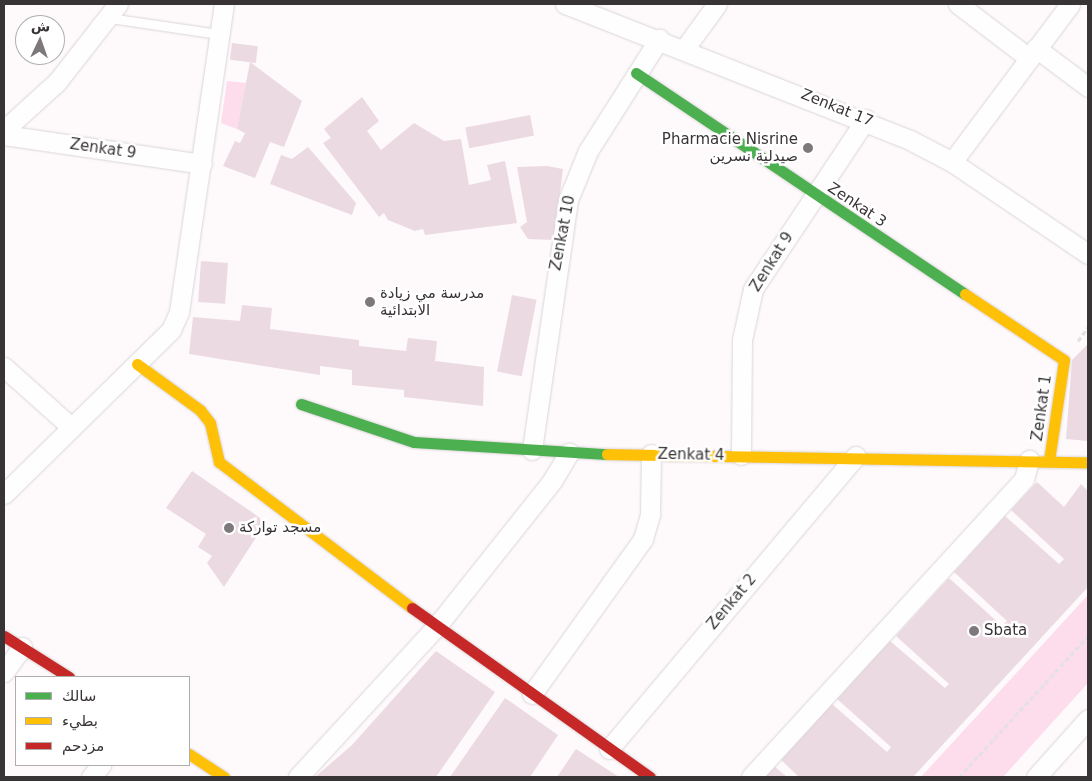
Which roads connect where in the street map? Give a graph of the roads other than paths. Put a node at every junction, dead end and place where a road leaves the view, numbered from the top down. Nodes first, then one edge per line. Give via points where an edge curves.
1 (224, 4) edge
2 (565, 4) edge
3 (718, 4) edge
4 (958, 4) edge
5 (1070, 4) edge
6 (114, 11) edge
7 (219, 34) junction
8 (659, 38) junction
9 (685, 48) junction
10 (1032, 53) junction
11 (636, 72) junction
12 (1088, 87) edge
13 (866, 119) junction
14 (4, 130) edge
15 (4, 135) edge
16 (952, 162) junction
17 (202, 164) junction
18 (815, 195) junction
19 (1088, 254) edge
20 (1064, 360) joint
21 (137, 364) junction
22 (4, 366) edge
23 (301, 404) dead end
24 (71, 427) junction
25 (532, 450) junction
26 (570, 452) junction
27 (651, 454) junction
28 (741, 455) junction
29 (856, 456) junction
30 (1029, 460) junction
31 (1049, 460) junction
32 (1088, 462) edge
33 (4, 494) edge
34 (436, 627) junction
35 (4, 636) edge
36 (22, 648) junction
37 (4, 672) edge
38 (67, 676) edge
39 (532, 694) junction
40 (1088, 718) edge
41 (609, 749) junction
42 (190, 755) edge
43 (100, 766) edge
44 (91, 777) edge
45 (224, 777) edge
46 (298, 777) edge
47 (650, 777) edge
48 (752, 777) edge
49 (1036, 777) edge

1 - 7 street
2 - 8 street, Zenkat 17
3 - 9 street
4 - 10 street
5 - 10 street
6 - 7 lane
6 - 14 street via 57,82
7 - 17 street
8 - 9 street, Zenkat 17
8 - 11 street, Zenkat 10
9 - 13 street, Zenkat 17
10 - 12 street
10 - 16 street
11 - 18 street, Zenkat 3
11 - 25 street, Zenkat 10 via 588,151 568,200
13 - 16 street, Zenkat 17
13 - 18 street, Zenkat 9
15 - 17 street, Zenkat 9
16 - 19 street, Zenkat 17
17 - 21 street via 179,312 171,330
18 - 20 street, Zenkat 3
18 - 28 street, Zenkat 9 via 753,289 745,309
20 - 31 street, Zenkat 1
21 - 24 street
21 - 34 street via 200,410 210,423 220,462
22 - 24 street
23 - 25 street, Zenkat 4 via 414,442
24 - 33 street
25 - 26 street, Zenkat 4
26 - 27 street, Zenkat 4
26 - 34 street via 552,481
27 - 28 street, Zenkat 4
27 - 39 street via 650,514 643,539
28 - 29 street, Zenkat 4
29 - 30 street, Zenkat 4
29 - 41 street, Zenkat 2
30 - 31 street, Zenkat 4
30 - 48 street via 1024,479
31 - 32 street, Zenkat 4
34 - 39 street
34 - 46 street
35 - 36 street
36 - 37 street
36 - 38 street
39 - 41 street
40 - 49 street
41 - 47 street
42 - 45 street
43 - 44 street

